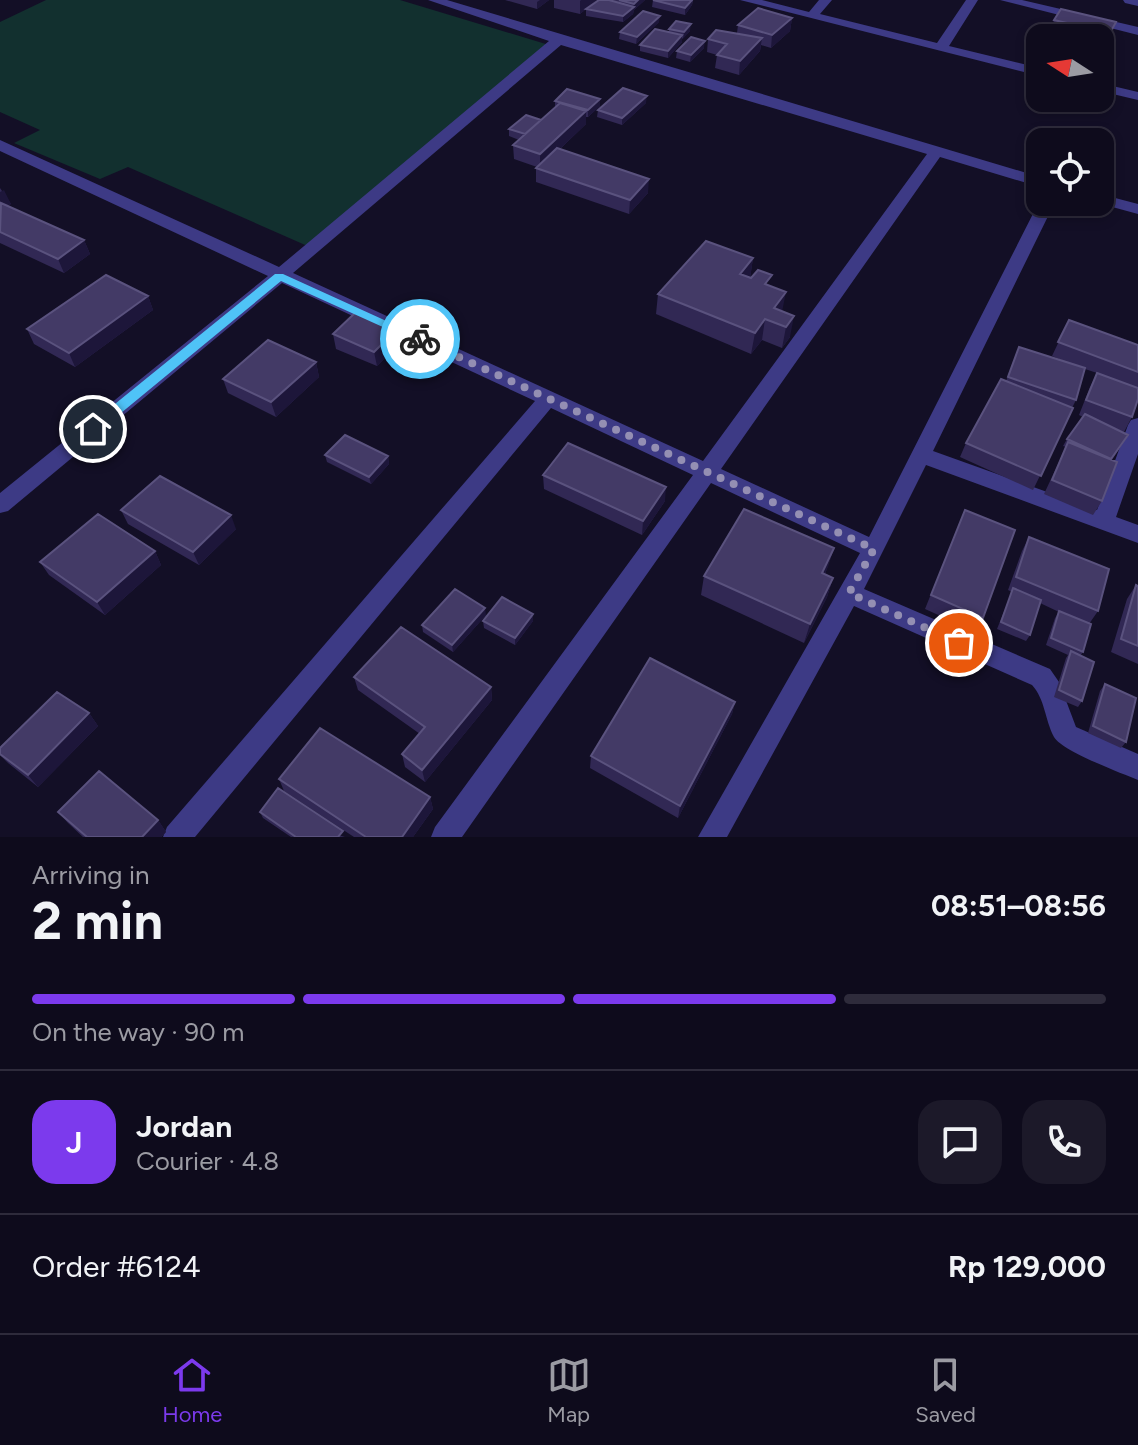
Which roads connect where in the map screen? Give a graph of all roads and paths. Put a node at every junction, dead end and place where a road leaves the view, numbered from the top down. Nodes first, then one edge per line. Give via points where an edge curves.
1 (434, 0) edge
2 (746, 0) edge
3 (826, 0) edge
4 (972, 0) edge
5 (1006, 0) edge
6 (1129, 0) edge
7 (1138, 2) edge
8 (812, 16) junction
9 (1138, 31) edge
10 (559, 40) junction
11 (941, 47) junction
12 (1026, 68) edge
13 (1114, 90) edge
14 (1138, 96) edge
15 (0, 145) edge
16 (937, 151) junction
17 (1026, 178) edge
18 (1114, 203) edge
19 (1138, 209) edge
20 (1040, 216) edge
21 (279, 276) junction
22 (549, 397) junction
23 (1138, 425) edge
24 (921, 455) junction
25 (706, 470) junction
26 (0, 505) edge
27 (1103, 522) junction
28 (1138, 534) edge
29 (874, 549) junction
30 (849, 593) junction
31 (1138, 767) edge
32 (177, 837) edge
33 (445, 837) edge
34 (712, 837) edge

1 - 10 street
2 - 8 street
3 - 8 street
4 - 11 street
5 - 9 street
6 - 7 street
8 - 11 street
10 - 16 street
10 - 21 street
11 - 12 street
13 - 14 street
15 - 21 street
16 - 17 street
16 - 25 street
18 - 19 street
20 - 24 street
21 - 22 street
21 - 26 street
22 - 25 street
22 - 32 street
23 - 27 street
24 - 27 street
24 - 29 street
25 - 29 street
25 - 33 street
27 - 28 street
29 - 30 street
30 - 31 street via 1041,677 1067,735
30 - 34 street

